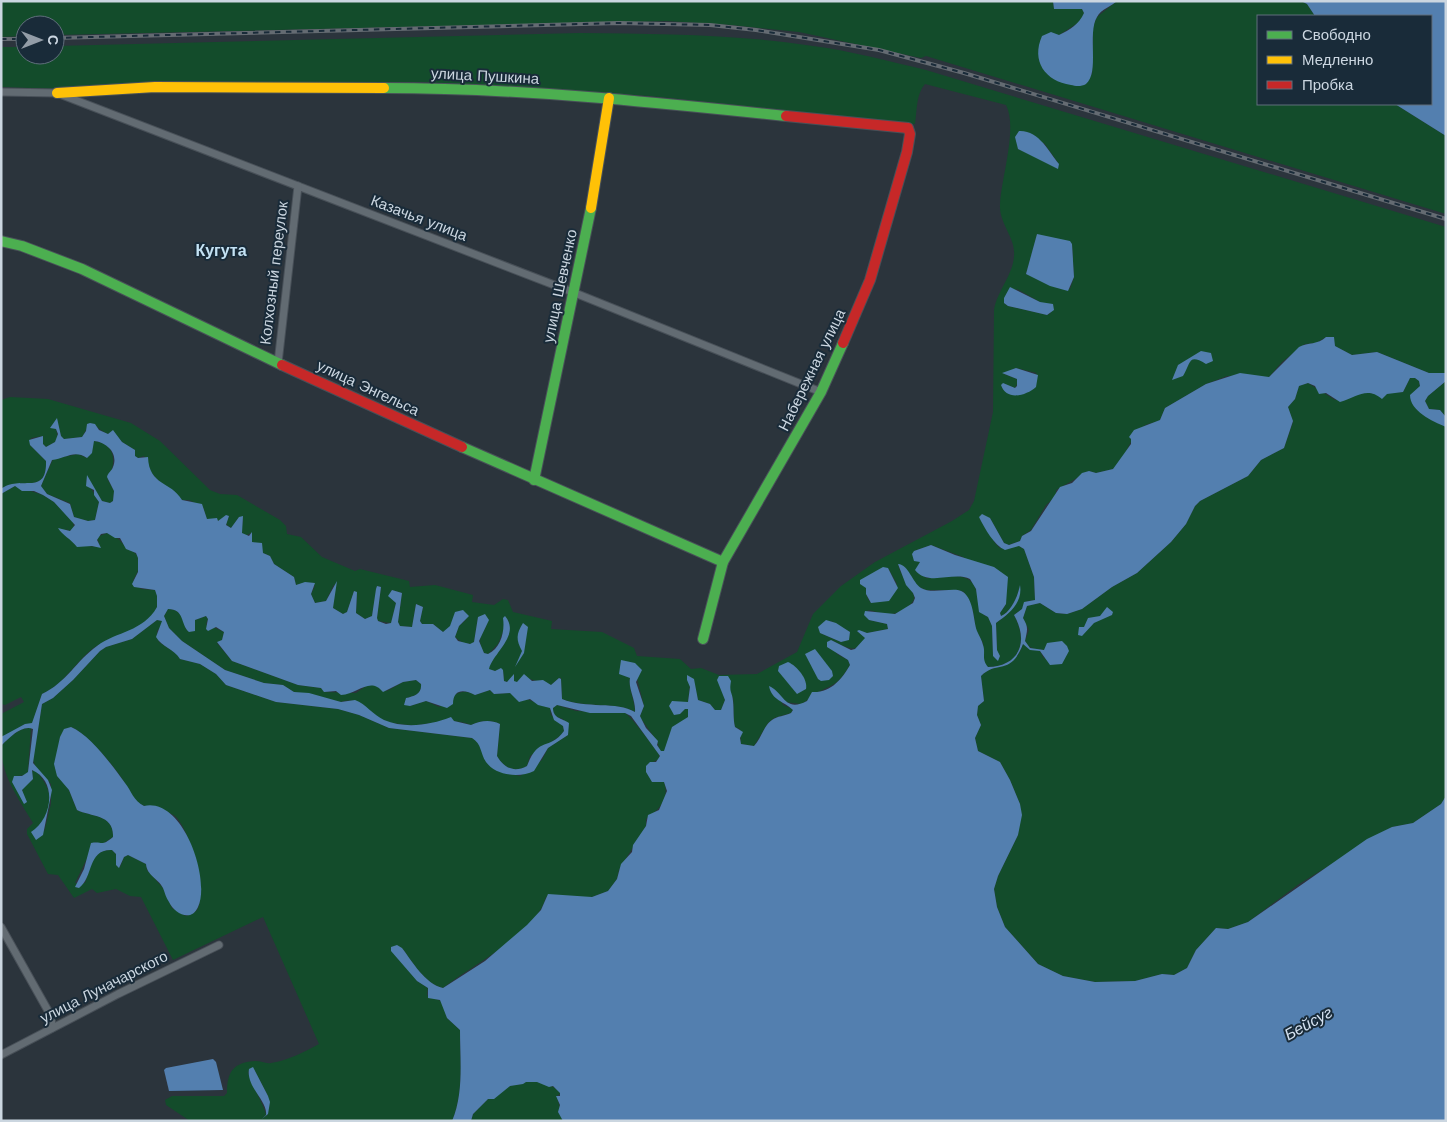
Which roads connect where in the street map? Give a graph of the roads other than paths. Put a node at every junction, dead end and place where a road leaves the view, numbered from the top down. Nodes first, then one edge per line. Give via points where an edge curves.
1 (1, 92) edge
2 (57, 93) junction
3 (609, 98) junction
4 (909, 130) joint
5 (298, 186) junction
6 (1, 241) edge
7 (574, 292) junction
8 (278, 363) junction
9 (821, 392) junction
10 (534, 480) junction
11 (723, 562) junction
12 (703, 639) dead end
13 (1, 927) edge
14 (219, 945) dead end
15 (52, 1028) junction
16 (1, 1055) edge

1 - 2 street, Казачья улица
2 - 3 street, улица Пушкина via 155,87 388,87
2 - 5 street, Казачья улица
3 - 4 street, улица Пушкина via 906,127
3 - 7 street, улица Шевченко via 598,174
4 - 9 street, Набережная улица via 907,152 870,280
5 - 7 street, Казачья улица
5 - 8 street, Колхозный переулок
6 - 8 street, улица Энгельса via 70,264
7 - 9 street, Казачья улица
7 - 10 street, улица Шевченко
8 - 10 street, улица Энгельса
9 - 11 street, Набережная улица
10 - 11 street, улица Энгельса
11 - 12 street, Набережная улица
13 - 15 street via 51,1016
14 - 15 street, улица Луначарского
15 - 16 street, улица Луначарского

